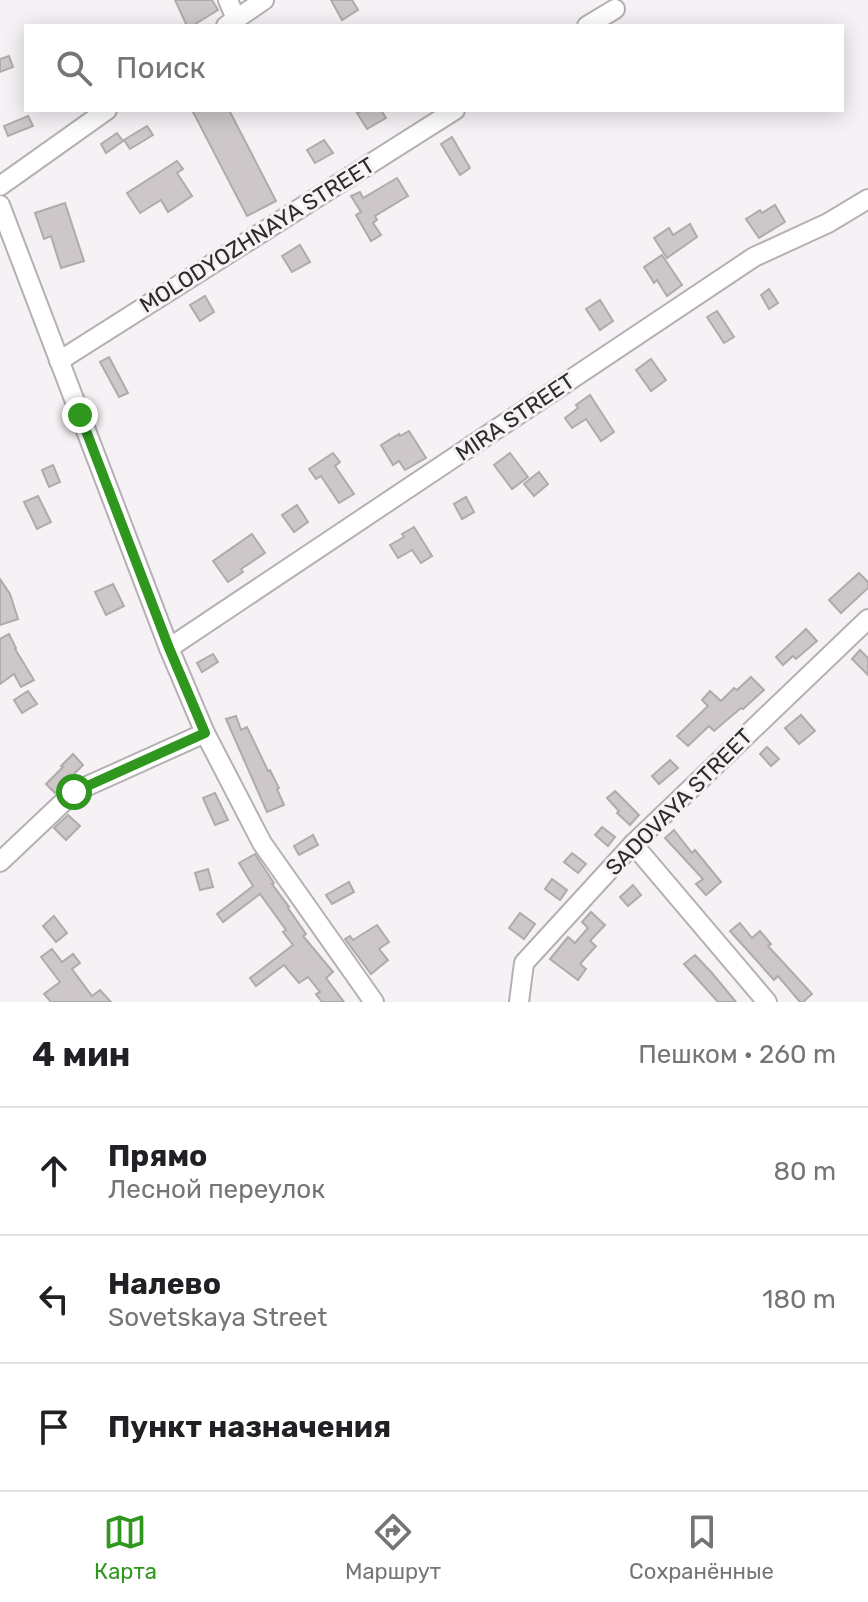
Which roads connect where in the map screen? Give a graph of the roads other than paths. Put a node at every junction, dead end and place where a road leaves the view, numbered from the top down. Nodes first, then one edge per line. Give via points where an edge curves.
1 (228, 0) edge
2 (264, 0) edge
3 (615, 9) dead end
4 (231, 23) edge
5 (590, 24) edge
6 (104, 112) edge
7 (452, 112) edge
8 (0, 186) edge
9 (868, 199) edge
10 (0, 205) edge
11 (59, 361) junction
12 (868, 619) edge
13 (169, 648) junction
14 (205, 733) junction
15 (633, 844) junction
16 (0, 862) edge
17 (374, 1002) edge
18 (519, 1002) edge
19 (767, 1002) edge

1 - 4 street
2 - 4 street
3 - 5 street
6 - 8 street
7 - 11 street, MOLODYOZHNAYA STREET
9 - 13 street, MIRA STREET via 754,257
10 - 11 street
11 - 13 street
12 - 15 street, SADOVAYA STREET
13 - 14 street
14 - 16 street via 74,792
14 - 17 street via 262,843
15 - 18 street, SADOVAYA STREET via 524,963
15 - 19 street

